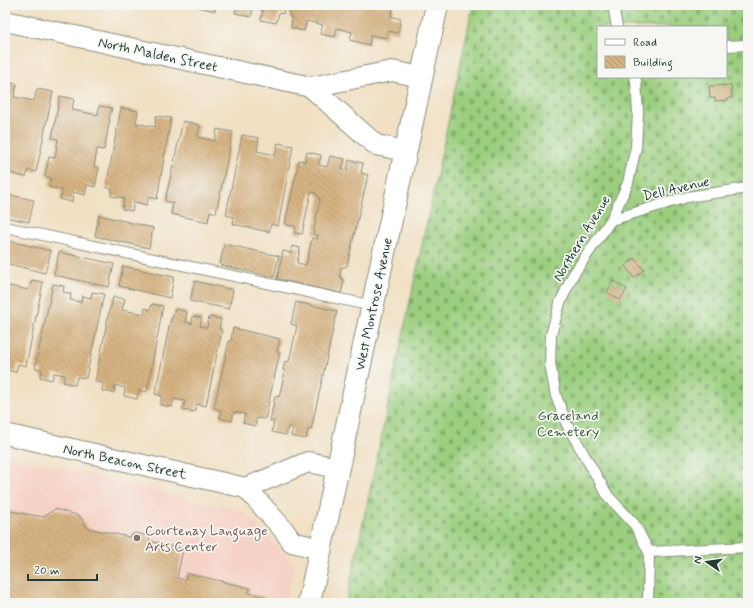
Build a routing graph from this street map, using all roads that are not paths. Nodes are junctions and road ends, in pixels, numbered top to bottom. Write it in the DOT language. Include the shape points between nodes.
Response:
graph roads {
  1 [pos="437,5"];
  2 [pos="613,5"];
  3 [pos="5,21"];
  4 [pos="617,26"];
  5 [pos="748,44"];
  6 [pos="727,46"];
  7 [pos="421,77"];
  8 [pos="635,78"];
  9 [pos="311,87"];
  10 [pos="405,151"];
  11 [pos="748,188"];
  12 [pos="611,220"];
  13 [pos="5,227"];
  14 [pos="372,306"];
  15 [pos="5,434"];
  16 [pos="338,468"];
  17 [pos="246,488"];
  18 [pos="748,547"];
  19 [pos="321,550"];
  20 [pos="649,552"];
  21 [pos="310,603"];
  22 [pos="648,603"];
  1 -- 7 [label="main road, West Montrose Avenue"];
  2 -- 4 [label="lane"];
  3 -- 9 [label="street, North Malden Street"];
  5 -- 6 [label="lane"];
  7 -- 9 [label="street, North Malden Street" via="392,71"];
  7 -- 10 [label="main road, West Montrose Avenue"];
  8 -- 12 [label="lane, Northern Avenue" via="638,113 636,147 628,183"];
  9 -- 10 [label="street, North Malden Street" via="376,145"];
  10 -- 14 [label="main road, West Montrose Avenue"];
  11 -- 12 [label="lane, Dell Avenue" via="687,197"];
  12 -- 20 [label="lane, Northern Avenue" via="573,275 560,302 551,335 550,364 556,396 566,425 608,496 635,525"];
  13 -- 14 [label="lane"];
  14 -- 16 [label="main road, West Montrose Avenue"];
  15 -- 17 [label="street, North Beacon Street"];
  16 -- 17 [label="street" via="308,462"];
  16 -- 19 [label="main road, West Montrose Avenue"];
  17 -- 19 [label="street" via="292,542"];
  18 -- 20 [label="lane"];
  19 -- 21 [label="main road, West Montrose Avenue"];
  20 -- 22 [label="lane, Northern Avenue"];
}
